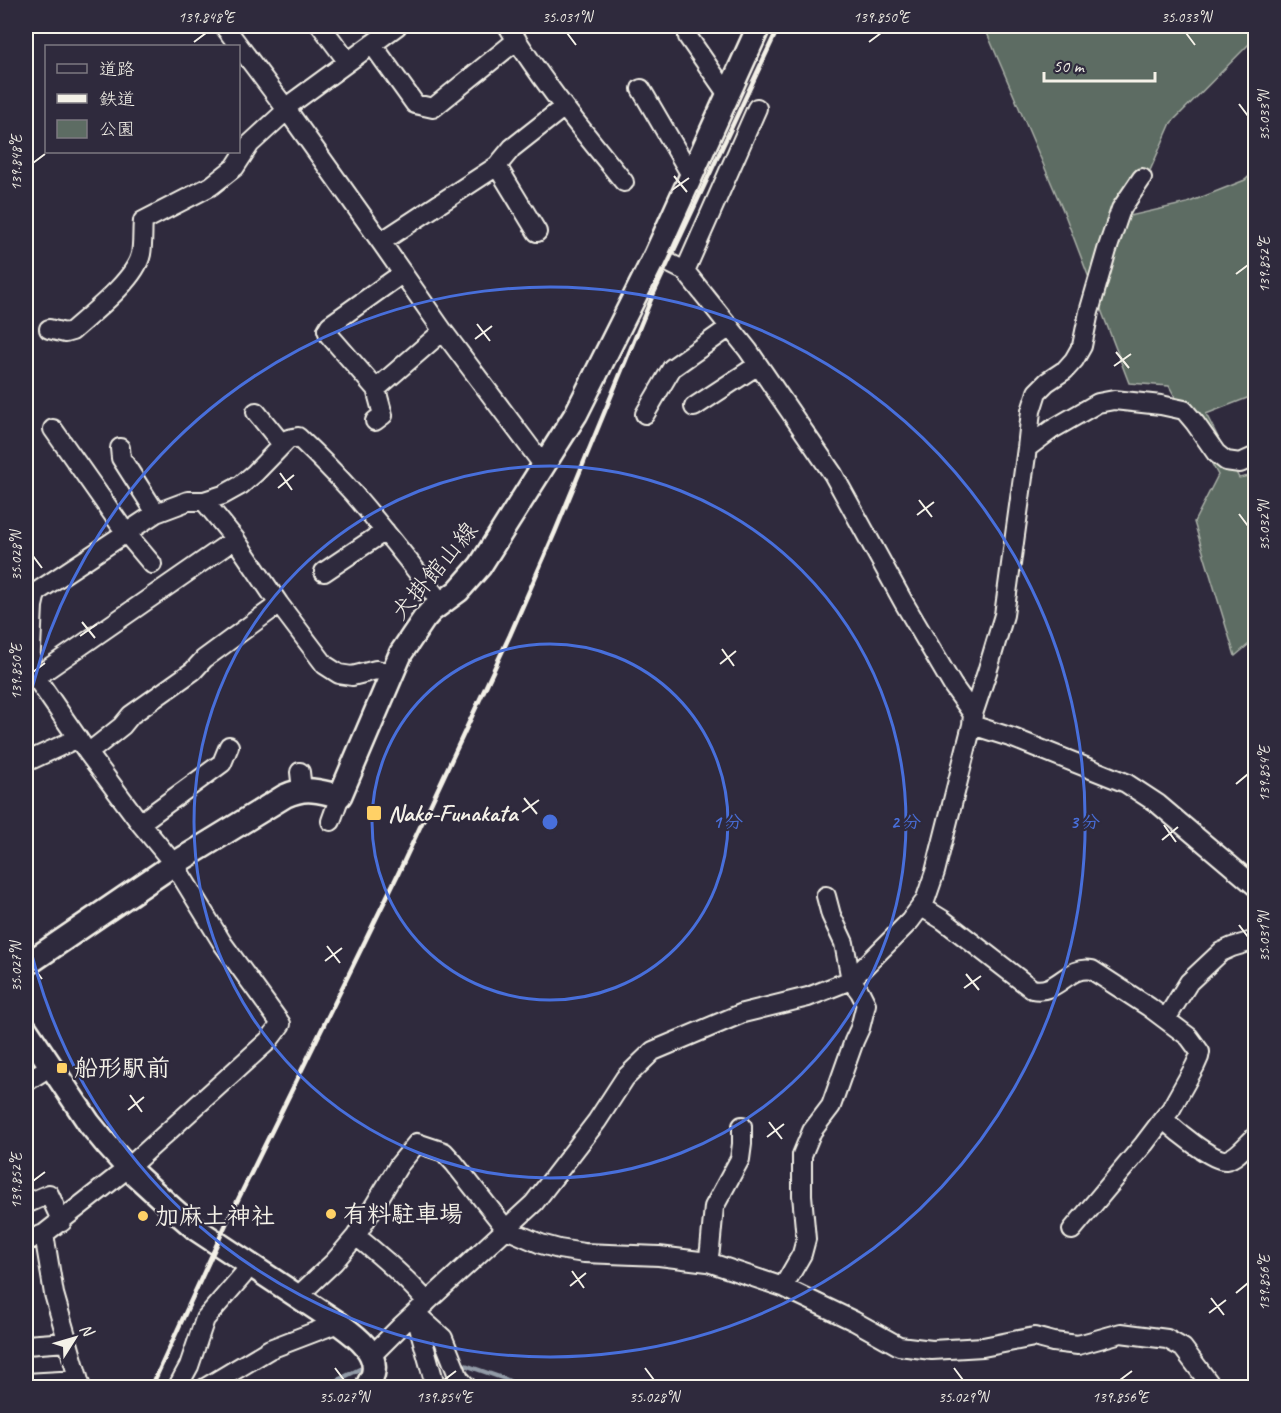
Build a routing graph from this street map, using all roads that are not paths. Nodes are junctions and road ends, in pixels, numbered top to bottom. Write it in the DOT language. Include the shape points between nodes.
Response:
graph roads {
  1 [pos="224,26"];
  2 [pos="321,26"];
  3 [pos="397,26"];
  4 [pos="759,26"];
  5 [pos="513,33"];
  6 [pos="688,37"];
  7 [pos="372,44"];
  8 [pos="238,45"];
  9 [pos="240,47"];
  10 [pos="348,62"];
  11 [pos="641,89"];
  12 [pos="728,95"];
  13 [pos="564,107"];
  14 [pos="757,108"];
  15 [pos="286,109"];
  16 [pos="497,166"];
  17 [pos="691,175"];
  18 [pos="1142,178"];
  19 [pos="624,182"];
  20 [pos="537,232"];
  21 [pos="381,242"];
  22 [pos="655,256"];
  23 [pos="685,271"];
  24 [pos="403,273"];
  25 [pos="730,327"];
  26 [pos="49,329"];
  27 [pos="443,331"];
  28 [pos="758,365"];
  29 [pos="376,389"];
  30 [pos="694,407"];
  31 [pos="256,412"];
  32 [pos="645,414"];
  33 [pos="375,421"];
  34 [pos="53,429"];
  35 [pos="282,444"];
  36 [pos="120,448"];
  37 [pos="1027,448"];
  38 [pos="1256,456"];
  39 [pos="544,466"];
  40 [pos="204,501"];
  41 [pos="156,513"];
  42 [pos="385,531"];
  43 [pos="126,533"];
  44 [pos="235,539"];
  45 [pos="152,564"];
  46 [pos="324,572"];
  47 [pos="441,603"];
  48 [pos="279,604"];
  49 [pos="394,673"];
  50 [pos="36,677"];
  51 [pos="972,720"];
  52 [pos="83,746"];
  53 [pos="229,746"];
  54 [pos="26,762"];
  55 [pos="340,796"];
  56 [pos="331,821"];
  57 [pos="140,823"];
  58 [pos="174,864"];
  59 [pos="1256,887"];
  60 [pos="826,896"];
  61 [pos="922,907"];
  62 [pos="1256,940"];
  63 [pos="26,965"];
  64 [pos="850,980"];
  65 [pos="1166,1019"];
  66 [pos="26,1029"];
  67 [pos="51,1066"];
  68 [pos="26,1082"];
  69 [pos="1163,1119"];
  70 [pos="742,1126"];
  71 [pos="1256,1136"];
  72 [pos="128,1168"];
  73 [pos="26,1204"];
  74 [pos="62,1222"];
  75 [pos="506,1229"];
  76 [pos="1072,1230"];
  77 [pos="44,1234"];
  78 [pos="356,1236"];
  79 [pos="26,1241"];
  80 [pos="708,1262"];
  81 [pos="250,1264"];
  82 [pos="783,1287"];
  83 [pos="298,1296"];
  84 [pos="421,1307"];
  85 [pos="338,1323"];
  86 [pos="67,1342"];
  87 [pos="26,1345"];
  88 [pos="371,1356"];
  89 [pos="26,1383"];
  90 [pos="80,1384"];
  91 [pos="177,1388"];
  92 [pos="205,1388"];
  93 [pos="366,1388"];
  94 [pos="436,1388"];
  95 [pos="468,1388"];
  96 [pos="1213,1388"];
  1 -- 8 [label="street"];
  2 -- 10 [label="street"];
  3 -- 7 [label="street"];
  4 -- 12 [label="main road, 犬掛館山線"];
  5 -- 7 [label="street" via="433,108 415,104"];
  5 -- 13 [label="street"];
  6 -- 12 [label="street"];
  7 -- 10 [label="street"];
  9 -- 15 [label="street"];
  10 -- 15 [label="street"];
  11 -- 17 [label="street"];
  12 -- 17 [label="main road, 犬掛館山線"];
  13 -- 16 [label="street" via="512,148"];
  13 -- 19 [label="street"];
  14 -- 23 [label="street"];
  15 -- 21 [label="street"];
  15 -- 26 [label="street" via="250,144 235,167 212,186 143,221 141,255 134,270 109,298 72,332"];
  16 -- 20 [label="street"];
  16 -- 21 [label="street"];
  17 -- 22 [label="main road, 犬掛館山線"];
  18 -- 37 [label="street" via="1121,208 1082,346 1065,370 1037,392"];
  21 -- 24 [label="street"];
  22 -- 23 [label="street"];
  22 -- 39 [label="main road, 犬掛館山線" via="576,414"];
  23 -- 25 [label="street"];
  24 -- 27 [label="street"];
  24 -- 29 [label="street" via="327,330"];
  25 -- 28 [label="street"];
  25 -- 32 [label="street" via="672,368"];
  27 -- 29 [label="street"];
  27 -- 39 [label="street"];
  28 -- 30 [label="street"];
  28 -- 51 [label="street" via="833,474"];
  29 -- 33 [label="street" via="383,415"];
  31 -- 35 [label="street"];
  34 -- 43 [label="street"];
  35 -- 40 [label="street" via="241,485"];
  35 -- 42 [label="street" via="298,437"];
  36 -- 41 [label="street" via="121,458"];
  37 -- 38 [label="street" via="1098,403 1114,400 1184,410 1226,461 1240,463"];
  37 -- 51 [label="street" via="1004,615"];
  39 -- 47 [label="main road, 犬掛館山線" via="480,566"];
  40 -- 41 [label="street" via="188,501"];
  40 -- 44 [label="street"];
  41 -- 43 [label="street"];
  42 -- 46 [label="street"];
  42 -- 47 [label="street"];
  43 -- 45 [label="street"];
  43 -- 50 [label="street" via="34,597 30,669"];
  44 -- 48 [label="street"];
  44 -- 50 [label="street"];
  47 -- 49 [label="main road, 犬掛館山線" via="424,619"];
  48 -- 49 [label="street" via="325,665 339,674 352,676 376,670"];
  48 -- 52 [label="street" via="131,715 122,726"];
  49 -- 55 [label="main road, 犬掛館山線"];
  50 -- 52 [label="street"];
  51 -- 59 [label="street" via="1126,783 1158,804"];
  51 -- 61 [label="street" via="935,872"];
  52 -- 54 [label="street"];
  52 -- 57 [label="street"];
  53 -- 57 [label="street" via="222,763"];
  55 -- 56 [label="street"];
  55 -- 58 [label="main road" via="316,791 301,781 285,796"];
  57 -- 58 [label="street"];
  58 -- 63 [label="main road"];
  58 -- 72 [label="street" via="281,1024 269,1040"];
  60 -- 64 [label="street" via="844,943"];
  61 -- 64 [label="street"];
  61 -- 65 [label="street" via="1032,990 1047,990 1085,968"];
  62 -- 65 [label="street" via="1221,952 1189,982"];
  64 -- 75 [label="street" via="808,997 743,1013 653,1050 626,1078 534,1203"];
  64 -- 82 [label="street" via="866,1004 831,1106 812,1131 802,1155 806,1239"];
  65 -- 69 [label="street" via="1189,1037 1200,1052"];
  66 -- 67 [label="main road"];
  67 -- 68 [label="street"];
  67 -- 72 [label="main road" via="89,1123"];
  69 -- 71 [label="street" via="1215,1159 1234,1156"];
  69 -- 76 [label="street"];
  70 -- 80 [label="street" via="740,1159 714,1207"];
  72 -- 74 [label="street"];
  72 -- 81 [label="main road" via="196,1228"];
  73 -- 74 [label="street" via="48,1194"];
  74 -- 77 [label="street"];
  75 -- 78 [label="street" via="444,1152 417,1143"];
  75 -- 80 [label="street" via="559,1249"];
  75 -- 84 [label="street"];
  77 -- 79 [label="street"];
  77 -- 86 [label="street"];
  78 -- 83 [label="street"];
  78 -- 84 [label="street" via="411,1284"];
  80 -- 82 [label="street"];
  81 -- 83 [label="main road"];
  81 -- 91 [label="street" via="205,1319"];
  82 -- 96 [label="street" via="899,1346 932,1350 983,1347 1034,1337 1078,1345 1121,1334 1167,1339 1183,1348"];
  83 -- 85 [label="main road"];
  84 -- 88 [label="street"];
  84 -- 94 [label="street"];
  84 -- 95 [label="street" via="443,1338 459,1378"];
  85 -- 88 [label="main road" via="357,1337"];
  85 -- 92 [label="street" via="270,1349"];
  86 -- 87 [label="street"];
  86 -- 90 [label="street"];
  88 -- 93 [label="main road" via="373,1374"];
  89 -- 90 [label="street"];
}
